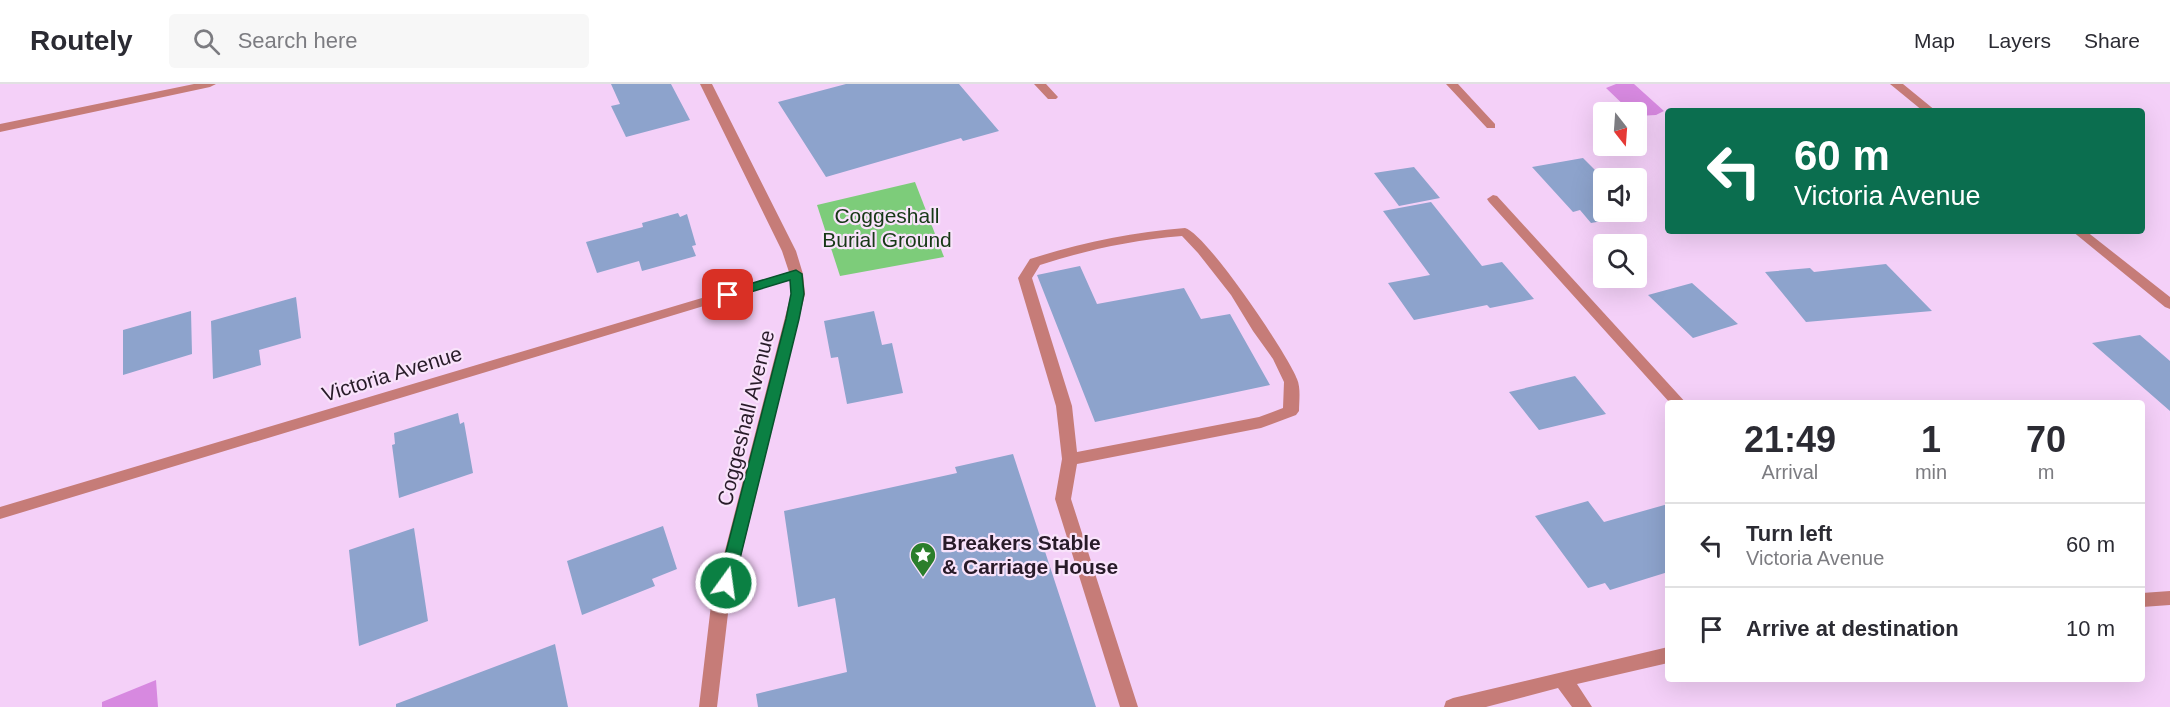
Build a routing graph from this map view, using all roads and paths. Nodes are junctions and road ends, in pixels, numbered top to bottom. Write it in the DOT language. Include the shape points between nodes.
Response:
graph roads {
  1 [pos="210,84"];
  2 [pos="706,84"];
  3 [pos="1040,84"];
  4 [pos="1452,84"];
  5 [pos="1896,84"];
  6 [pos="1052,97"];
  7 [pos="1926,108"];
  8 [pos="1491,126"];
  9 [pos="0,128"];
  10 [pos="1494,199"];
  11 [pos="2082,234"];
  12 [pos="796,274"];
  13 [pos="2170,304"];
  14 [pos="1676,400"];
  15 [pos="1070,459"];
  16 [pos="0,513"];
  17 [pos="2170,598"];
  18 [pos="2145,600"];
  19 [pos="1665,656"];
  20 [pos="1562,679"];
  21 [pos="708,707"];
  22 [pos="1129,707"];
  23 [pos="1453,707"];
  24 [pos="1583,707"];
  1 -- 9 [label="street"];
  2 -- 12 [label="street, Coggeshall Avenue" via="780,231"];
  3 -- 6 [label="street"];
  4 -- 8 [label="street"];
  5 -- 7 [label="street"];
  10 -- 14 [label="street"];
  11 -- 13 [label="street"];
  12 -- 16 [label="street, Victoria Avenue"];
  12 -- 21 [label="street, Coggeshall Avenue" via="798,294 793,319 720,604"];
  15 -- 15 [label="street" via="1064,406 1025,278 1035,262 1081,247 1185,232 1236,292 1280,357 1291,382 1291,411 1262,422"];
  15 -- 22 [label="street" via="1063,499"];
  17 -- 18 [label="street"];
  19 -- 20 [label="street"];
  20 -- 23 [label="street"];
  20 -- 24 [label="street"];
}
